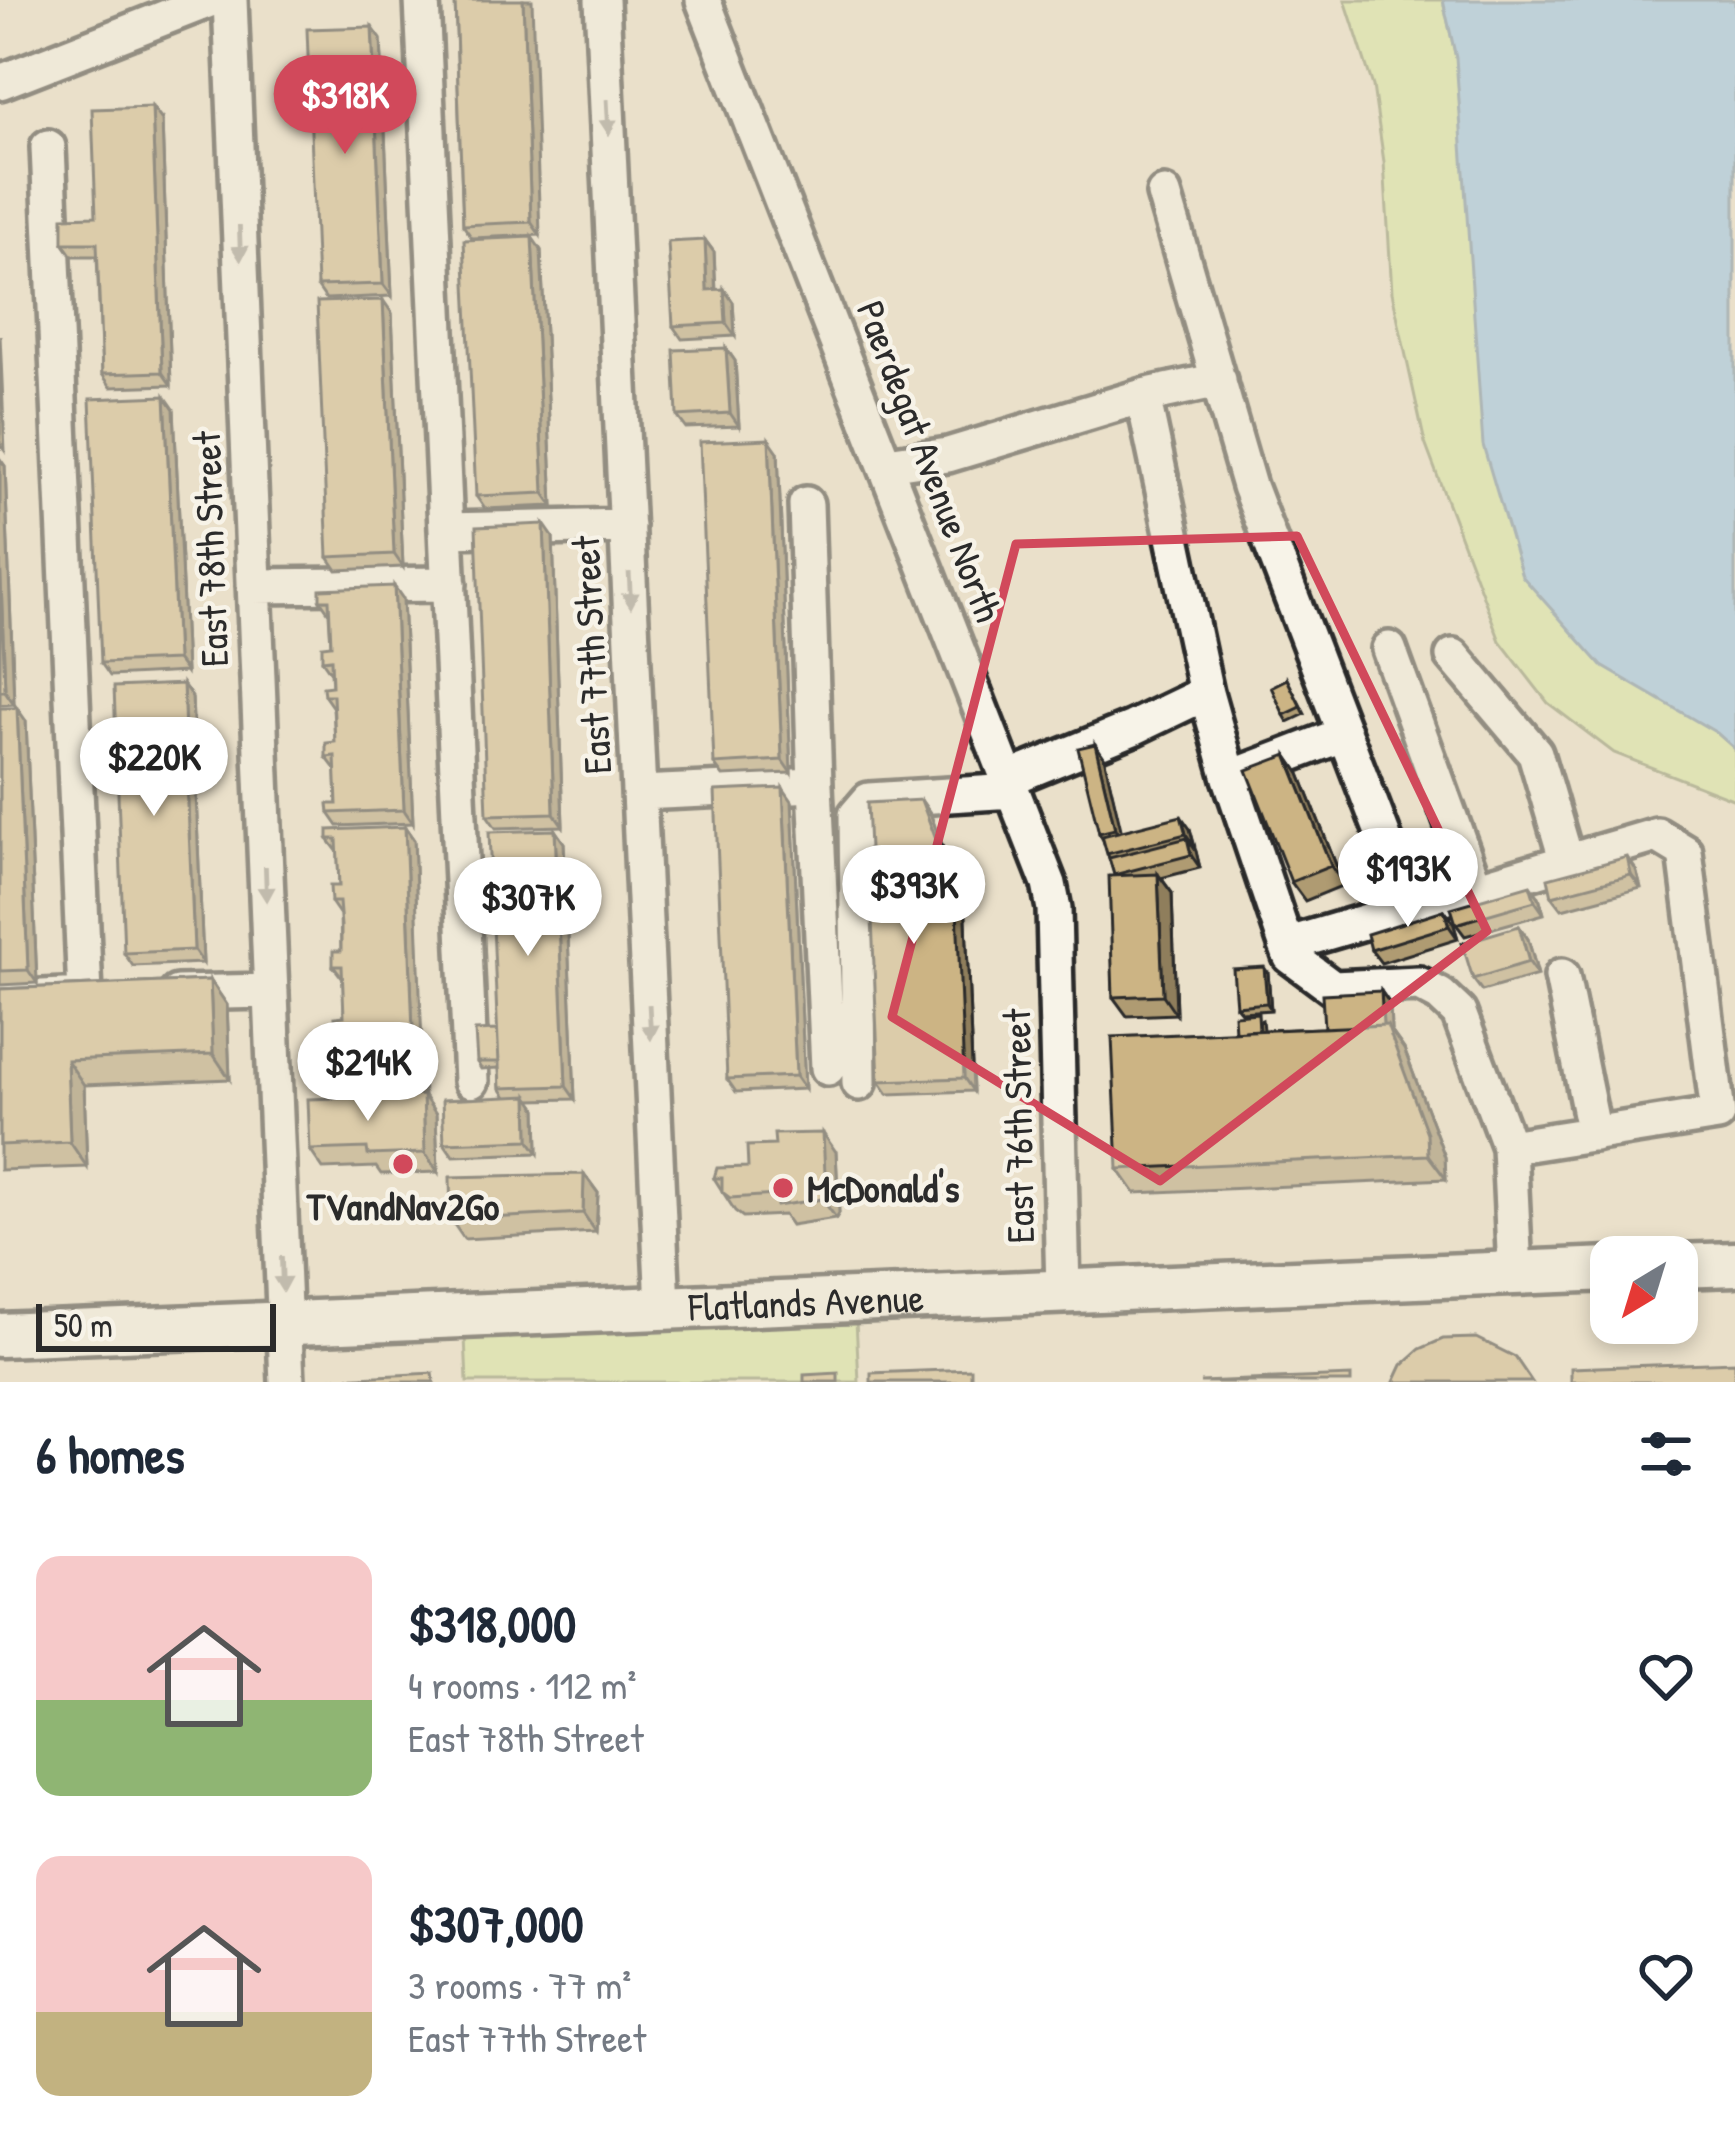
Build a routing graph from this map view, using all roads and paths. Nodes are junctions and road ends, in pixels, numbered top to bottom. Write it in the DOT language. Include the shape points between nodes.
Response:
graph roads {
  1 [pos="209,0"];
  2 [pos="230,0"];
  3 [pos="422,0"];
  4 [pos="602,0"];
  5 [pos="703,0"];
  6 [pos="0,82"];
  7 [pos="48,147"];
  8 [pos="1164,194"];
  9 [pos="1219,380"];
  10 [pos="1142,396"];
  11 [pos="887,464"];
  12 [pos="806,504"];
  13 [pos="627,526"];
  14 [pos="446,530"];
  15 [pos="448,584"];
  16 [pos="254,586"];
  17 [pos="1389,649"];
  18 [pos="1453,656"];
  19 [pos="1206,693"];
  20 [pos="1344,734"];
  21 [pos="1230,778"];
  22 [pos="815,785"];
  23 [pos="1011,785"];
  24 [pos="640,793"];
  25 [pos="1567,862"];
  26 [pos="1476,889"];
  27 [pos="1411,908"];
  28 [pos="1286,945"];
  29 [pos="1056,958"];
  30 [pos="1562,976"];
  31 [pos="271,991"];
  32 [pos="149,994"];
  33 [pos="0,999"];
  34 [pos="828,1068"];
  35 [pos="472,1082"];
  36 [pos="859,1083"];
  37 [pos="1594,1134"];
  38 [pos="1509,1147"];
  39 [pos="1735,1264"];
  40 [pos="1698,1265"];
  41 [pos="1590,1270"];
  42 [pos="1515,1272"];
  43 [pos="1063,1292"];
  44 [pos="663,1306"];
  45 [pos="284,1323"];
  46 [pos="0,1335"];
  47 [pos="286,1382"];
  1 -- 6 [label="street"];
  2 -- 16 [label="street, East 78th Street, one-way"];
  3 -- 14 [label="street"];
  4 -- 13 [label="street, East 77th Street, one-way"];
  5 -- 11 [label="street, Paerdegat Avenue North"];
  7 -- 33 [label="street" via="96,995"];
  8 -- 9 [label="street"];
  9 -- 10 [label="street"];
  9 -- 20 [label="street" via="1249,486"];
  10 -- 11 [label="street" via="948,455"];
  10 -- 19 [label="street"];
  11 -- 23 [label="street, Paerdegat Avenue North"];
  12 -- 22 [label="street"];
  13 -- 14 [label="street"];
  13 -- 24 [label="street, East 77th Street, one-way"];
  14 -- 15 [label="street"];
  15 -- 16 [label="street"];
  15 -- 35 [label="street"];
  16 -- 31 [label="street, East 78th Street, one-way"];
  17 -- 26 [label="street"];
  18 -- 25 [label="street" via="1535,753"];
  19 -- 21 [label="street"];
  19 -- 23 [label="street"];
  20 -- 21 [label="street"];
  20 -- 27 [label="street"];
  21 -- 28 [label="street"];
  22 -- 24 [label="street"];
  22 -- 34 [label="street"];
  23 -- 29 [label="street, Paerdegat Avenue North" via="1049,884"];
  23 -- 36 [label="street" via="869,800 856,815"];
  24 -- 44 [label="street, East 77th Street, one-way"];
  25 -- 26 [label="street"];
  25 -- 37 [label="street" via="1657,835 1684,852 1718,1114"];
  26 -- 27 [label="street"];
  27 -- 28 [label="street"];
  28 -- 38 [label="street" via="1333,988 1419,984 1441,995 1459,1013"];
  29 -- 43 [label="street, East 76th Street"];
  30 -- 37 [label="street"];
  31 -- 32 [label="street"];
  31 -- 45 [label="street, East 78th Street, one-way"];
  37 -- 38 [label="street"];
  38 -- 42 [label="street"];
  39 -- 40 [label="main road"];
  41 -- 42 [label="main road, Flatlands Avenue"];
  42 -- 43 [label="main road, Flatlands Avenue"];
  43 -- 44 [label="main road, Flatlands Avenue"];
  44 -- 45 [label="main road, Flatlands Avenue"];
  45 -- 46 [label="main road, Flatlands Avenue"];
  45 -- 47 [label="street, East 78th Street"];
}
